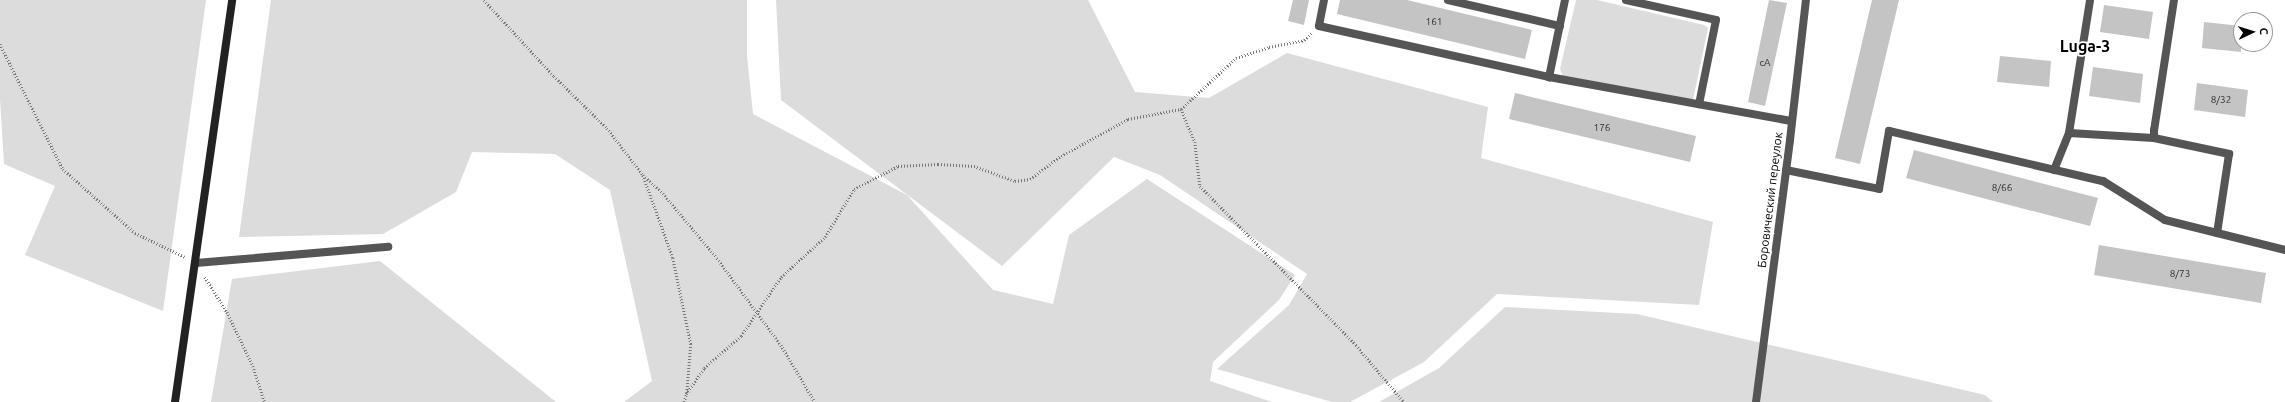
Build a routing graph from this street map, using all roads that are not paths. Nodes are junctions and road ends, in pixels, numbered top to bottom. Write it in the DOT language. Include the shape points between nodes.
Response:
graph roads {
  1 [pos="232,0"];
  2 [pos="1324,0"];
  3 [pos="1448,0"];
  4 [pos="1565,0"];
  5 [pos="1626,0"];
  6 [pos="1806,0"];
  7 [pos="2090,0"];
  8 [pos="2174,0"];
  9 [pos="1560,26"];
  10 [pos="1549,77"];
  11 [pos="1699,104"];
  12 [pos="1791,121"];
  13 [pos="2069,134"];
  14 [pos="2154,138"];
  15 [pos="1786,170"];
  16 [pos="2054,170"];
  17 [pos="2217,233"];
  18 [pos="388,247"];
  19 [pos="2285,250"];
  20 [pos="196,263"];
  21 [pos="176,402"];
  22 [pos="1756,402"];
  1 -- 20 [label="street"];
  2 -- 10 [label="street" via="1319,26"];
  3 -- 9 [label="street"];
  4 -- 9 [label="street"];
  5 -- 11 [label="street" via="1716,20"];
  6 -- 12 [label="street, Боровический переулок"];
  7 -- 13 [label="street"];
  8 -- 14 [label="street"];
  9 -- 10 [label="street"];
  10 -- 11 [label="street"];
  11 -- 12 [label="street"];
  12 -- 15 [label="street, Боровический переулок"];
  13 -- 14 [label="street"];
  13 -- 16 [label="street"];
  14 -- 17 [label="street" via="2229,154"];
  15 -- 16 [label="street" via="1879,189 1889,131"];
  15 -- 22 [label="street, Боровический переулок"];
  16 -- 17 [label="street" via="2103,181 2165,220"];
  17 -- 19 [label="street"];
  18 -- 20 [label="street"];
  20 -- 21 [label="street"];
}
